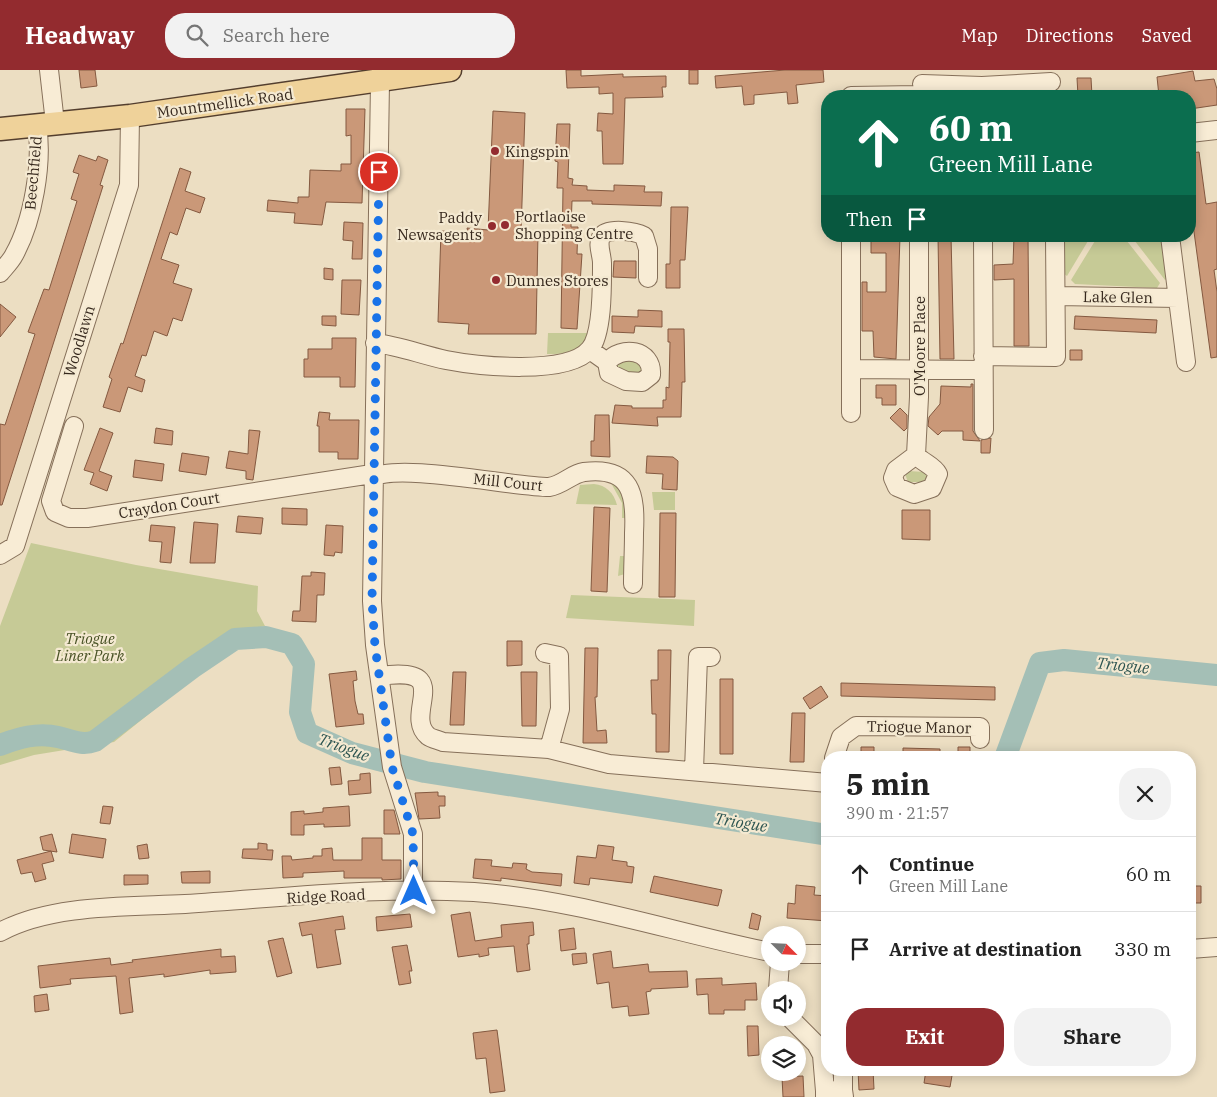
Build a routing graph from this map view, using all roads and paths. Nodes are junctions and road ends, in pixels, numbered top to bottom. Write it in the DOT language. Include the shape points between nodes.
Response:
graph roads {
  1 [pos="50,70"];
  2 [pos="441,70"];
  3 [pos="380,82"];
  4 [pos="1051,83"];
  5 [pos="920,86"];
  6 [pos="893,90"];
  7 [pos="970,90"];
  8 [pos="991,90"];
  9 [pos="130,116"];
  10 [pos="46,124"];
  11 [pos="0,129"];
  12 [pos="1217,130"];
  13 [pos="1196,132"];
  14 [pos="852,242"];
  15 [pos="918,242"];
  16 [pos="983,242"];
  17 [pos="1055,242"];
  18 [pos="1171,242"];
  19 [pos="0,273"];
  20 [pos="648,278"];
  21 [pos="1057,296"];
  22 [pos="1178,298"];
  23 [pos="375,343"];
  24 [pos="590,350"];
  25 [pos="607,362"];
  26 [pos="1186,362"];
  27 [pos="983,363"];
  28 [pos="852,369"];
  29 [pos="920,369"];
  30 [pos="852,413"];
  31 [pos="74,426"];
  32 [pos="984,430"];
  33 [pos="916,455"];
  34 [pos="372,476"];
  35 [pos="0,555"];
  36 [pos="633,584"];
  37 [pos="545,653"];
  38 [pos="711,657"];
  39 [pos="380,676"];
  40 [pos="980,739"];
  41 [pos="549,749"];
  42 [pos="836,751"];
  43 [pos="694,771"];
  44 [pos="821,782"];
  45 [pos="414,891"];
  46 [pos="0,932"];
  47 [pos="1217,947"];
  48 [pos="1196,949"];
  49 [pos="761,950"];
  50 [pos="806,954"];
  51 [pos="821,954"];
  52 [pos="798,1026"];
  53 [pos="821,1052"];
  54 [pos="824,1076"];
  55 [pos="843,1076"];
  56 [pos="844,1093"];
  57 [pos="825,1094"];
  1 -- 10 [label="street, Beechfield"];
  2 -- 3 [label="main road, Mountmellick Road"];
  3 -- 9 [label="main road, Mountmellick Road"];
  3 -- 23 [label="street"];
  4 -- 8 [label="street"];
  5 -- 6 [label="street"];
  5 -- 7 [label="street"];
  9 -- 10 [label="main road, Mountmellick Road"];
  9 -- 35 [label="street, Woodlawn" via="128,185 15,546"];
  10 -- 11 [label="main road, Mountmellick Road"];
  10 -- 19 [label="street, Beechfield" via="37,156 30,216 14,255"];
  12 -- 13 [label="street"];
  14 -- 28 [label="street"];
  15 -- 29 [label="street, O'Moore Place"];
  16 -- 27 [label="street"];
  17 -- 21 [label="street"];
  18 -- 22 [label="street"];
  20 -- 24 [label="street" via="648,249 644,236 618,232 602,236 599,245 602,262 598,327"];
  21 -- 22 [label="street, Lake Glen"];
  21 -- 27 [label="street" via="1056,357"];
  22 -- 26 [label="street"];
  23 -- 24 [label="street" via="422,352 444,360 510,366 565,362"];
  23 -- 34 [label="street"];
  24 -- 25 [label="street"];
  27 -- 29 [label="street"];
  27 -- 32 [label="street"];
  28 -- 29 [label="street"];
  28 -- 30 [label="street"];
  29 -- 33 [label="street, O'Moore Place"];
  31 -- 34 [label="street, Craydon Court" via="52,501 55,512 69,518"];
  34 -- 36 [label="street, Mill Court" via="386,473 430,475 550,487 580,473 613,474 629,485 634,503"];
  34 -- 39 [label="street" via="372,601"];
  37 -- 41 [label="street" via="559,656 560,709"];
  38 -- 43 [label="street" via="698,657"];
  39 -- 41 [label="street" via="409,674 422,683 422,726 428,736 443,742"];
  39 -- 45 [label="street" via="395,778 413,834"];
  40 -- 42 [label="street, Triogue Manor" via="980,727 856,726 841,737"];
  41 -- 43 [label="street" via="609,764"];
  43 -- 44 [label="street"];
  45 -- 46 [label="street, Ridge Road" via="81,910 28,921"];
  45 -- 49 [label="street, Ridge Road" via="475,892 542,901"];
  47 -- 48 [label="street"];
  50 -- 51 [label="street"];
  52 -- 53 [label="street"];
  54 -- 57 [label="street"];
  55 -- 56 [label="street"];
  56 -- 57 [label="street"];
}
